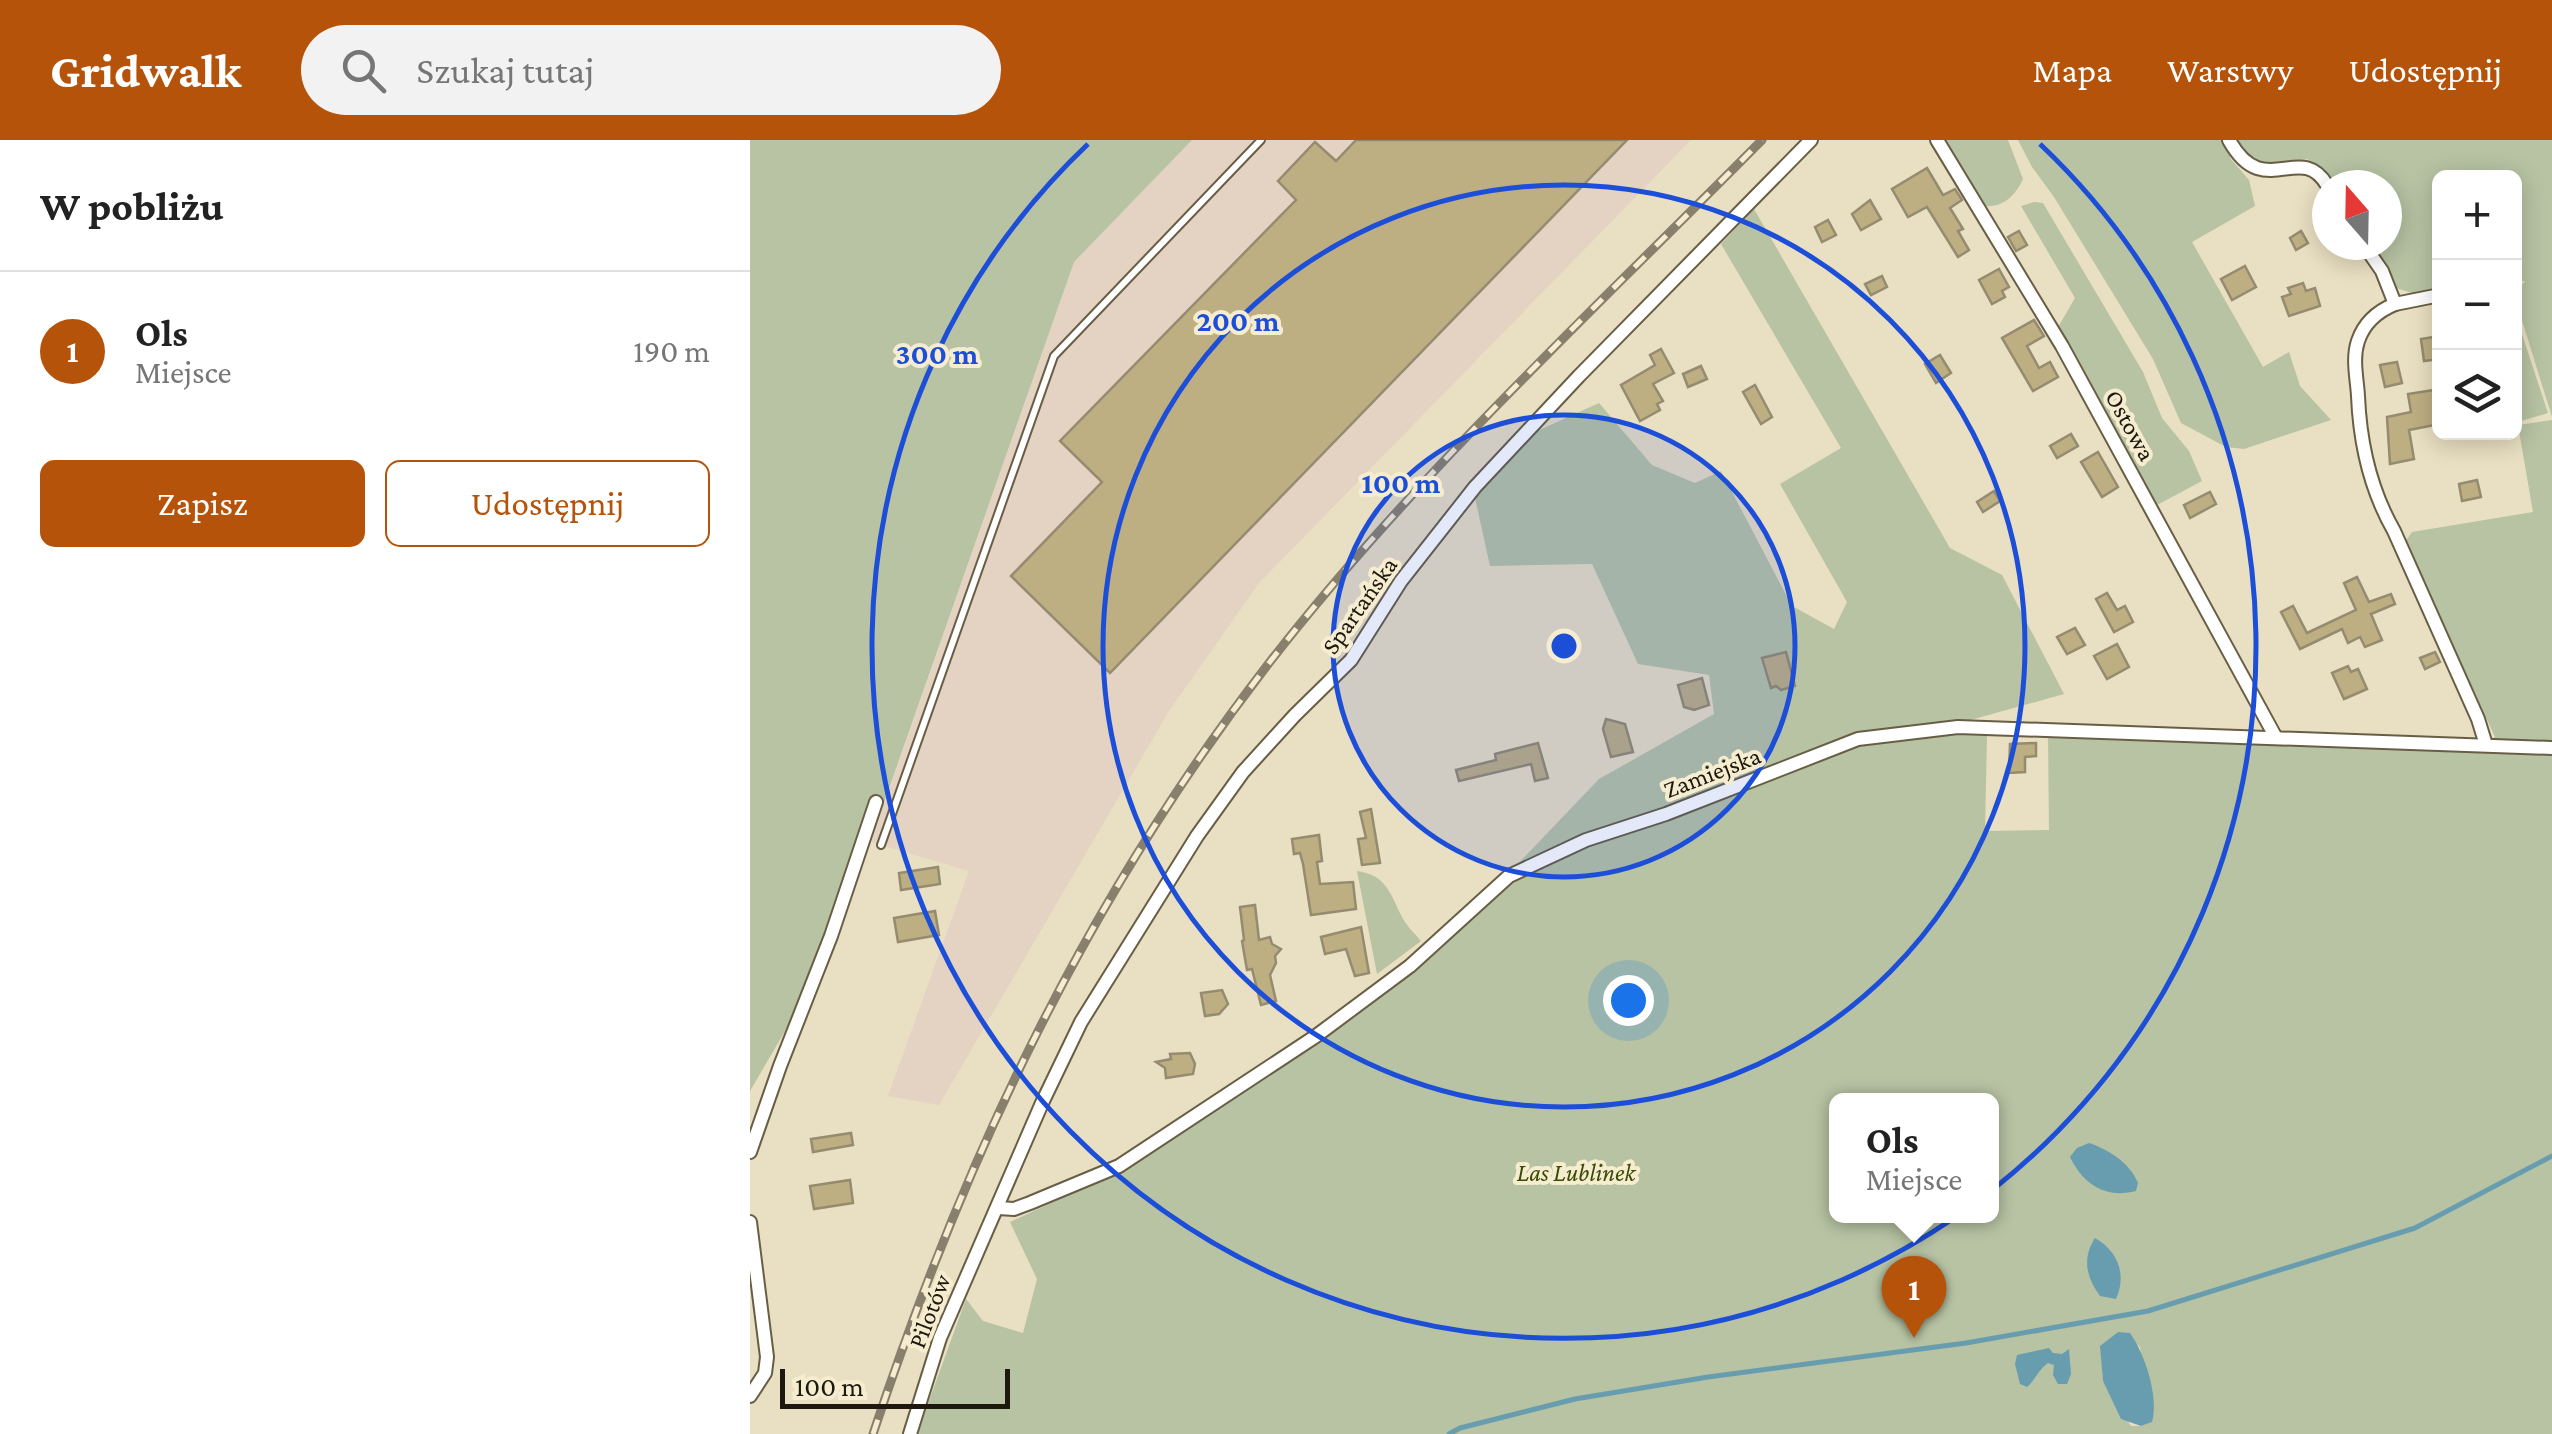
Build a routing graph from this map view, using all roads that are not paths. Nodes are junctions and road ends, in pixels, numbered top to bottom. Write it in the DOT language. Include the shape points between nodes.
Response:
graph roads {
  1 [pos="1261,140"];
  2 [pos="1811,140"];
  3 [pos="1937,140"];
  4 [pos="2229,140"];
  5 [pos="2314,170"];
  6 [pos="2374,260"];
  7 [pos="2432,297"];
  8 [pos="2396,304"];
  9 [pos="2275,736"];
  10 [pos="2486,745"];
  11 [pos="2552,748"];
  12 [pos="876,802"];
  13 [pos="881,845"];
  14 [pos="750,1152"];
  15 [pos="998,1208"];
  16 [pos="750,1222"];
  17 [pos="750,1396"];
  18 [pos="910,1434"];
  1 -- 13 [label="lane" via="1054,356"];
  2 -- 15 [label="street, Spartańska" via="1475,487 1396,587 1343,670 1243,772 1081,1022"];
  3 -- 9 [label="street, Ostowa" via="2062,346"];
  4 -- 5 [label="street" via="2250,166"];
  6 -- 8 [label="street"];
  7 -- 8 [label="street"];
  8 -- 10 [label="street" via="2367,323 2358,342 2358,422 2379,506"];
  9 -- 10 [label="street, Zamiejska"];
  9 -- 15 [label="street, Zamiejska" via="1958,727 1858,739 1586,840 1509,876 1410,966 1120,1166 1048,1197"];
  10 -- 11 [label="street, Zamiejska"];
  12 -- 14 [label="street"];
  15 -- 18 [label="street, Pilotów" via="940,1338"];
  16 -- 17 [label="street" via="767,1357"];
}
